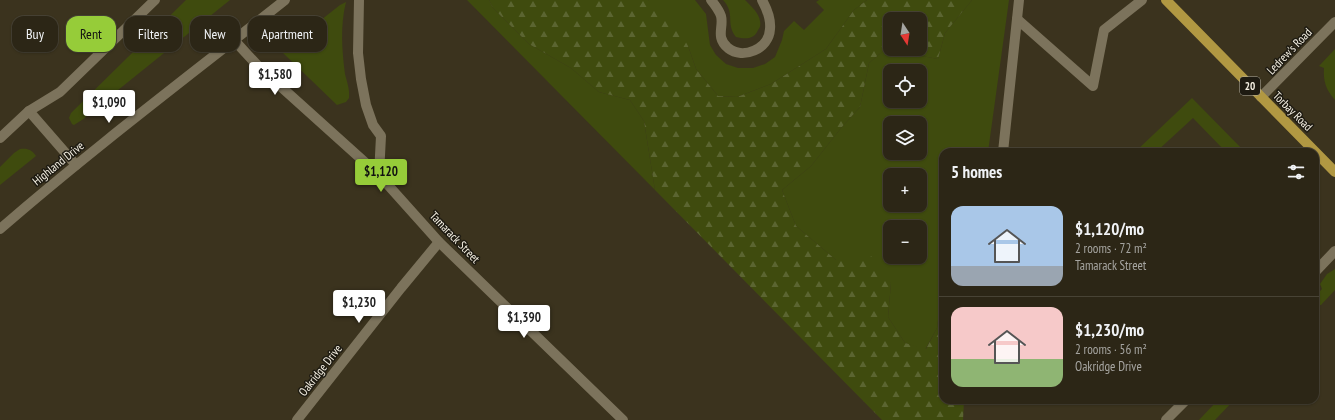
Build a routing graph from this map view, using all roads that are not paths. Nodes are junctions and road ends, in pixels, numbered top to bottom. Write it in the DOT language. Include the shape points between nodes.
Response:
graph roads {
  1 [pos="155,0"];
  2 [pos="285,0"];
  3 [pos="360,0"];
  4 [pos="711,0"];
  5 [pos="762,0"];
  6 [pos="1020,0"];
  7 [pos="1142,0"];
  8 [pos="1166,0"];
  9 [pos="1017,19"];
  10 [pos="1335,22"];
  11 [pos="240,35"];
  12 [pos="240,46"];
  13 [pos="218,52"];
  14 [pos="1261,97"];
  15 [pos="30,111"];
  16 [pos="0,138"];
  17 [pos="1003,148"];
  18 [pos="1311,148"];
  19 [pos="1319,156"];
  20 [pos="76,165"];
  21 [pos="1335,172"];
  22 [pos="379,175"];
  23 [pos="0,229"];
  24 [pos="440,242"];
  25 [pos="1335,251"];
  26 [pos="1319,268"];
  27 [pos="1182,404"];
  28 [pos="297,420"];
  29 [pos="623,420"];
  30 [pos="1166,420"];
  1 -- 15 [label="street" via="60,92"];
  2 -- 11 [label="street, Highland Drive"];
  3 -- 22 [label="street" via="358,53 366,105 373,125 381,136"];
  4 -- 5 [label="street" via="722,17 720,35 726,47 734,52 747,53 766,43 770,30 769,14"];
  6 -- 9 [label="street"];
  7 -- 9 [label="street" via="1104,30 1093,86"];
  8 -- 14 [label="main road, Torbay Road / 20"];
  9 -- 17 [label="street"];
  10 -- 14 [label="street, Ledrew's Road"];
  12 -- 22 [label="street, Tamarack Street" via="259,67"];
  13 -- 20 [label="street, Highland Drive"];
  14 -- 18 [label="main road, Torbay Road / 20"];
  15 -- 16 [label="street"];
  15 -- 20 [label="street"];
  19 -- 21 [label="main road, Torbay Road / 20"];
  20 -- 23 [label="street, Highland Drive"];
  22 -- 24 [label="street, Tamarack Street"];
  24 -- 28 [label="street, Oakridge Drive"];
  24 -- 29 [label="street, Tamarack Street"];
  25 -- 26 [label="street"];
  27 -- 30 [label="street"];
}
